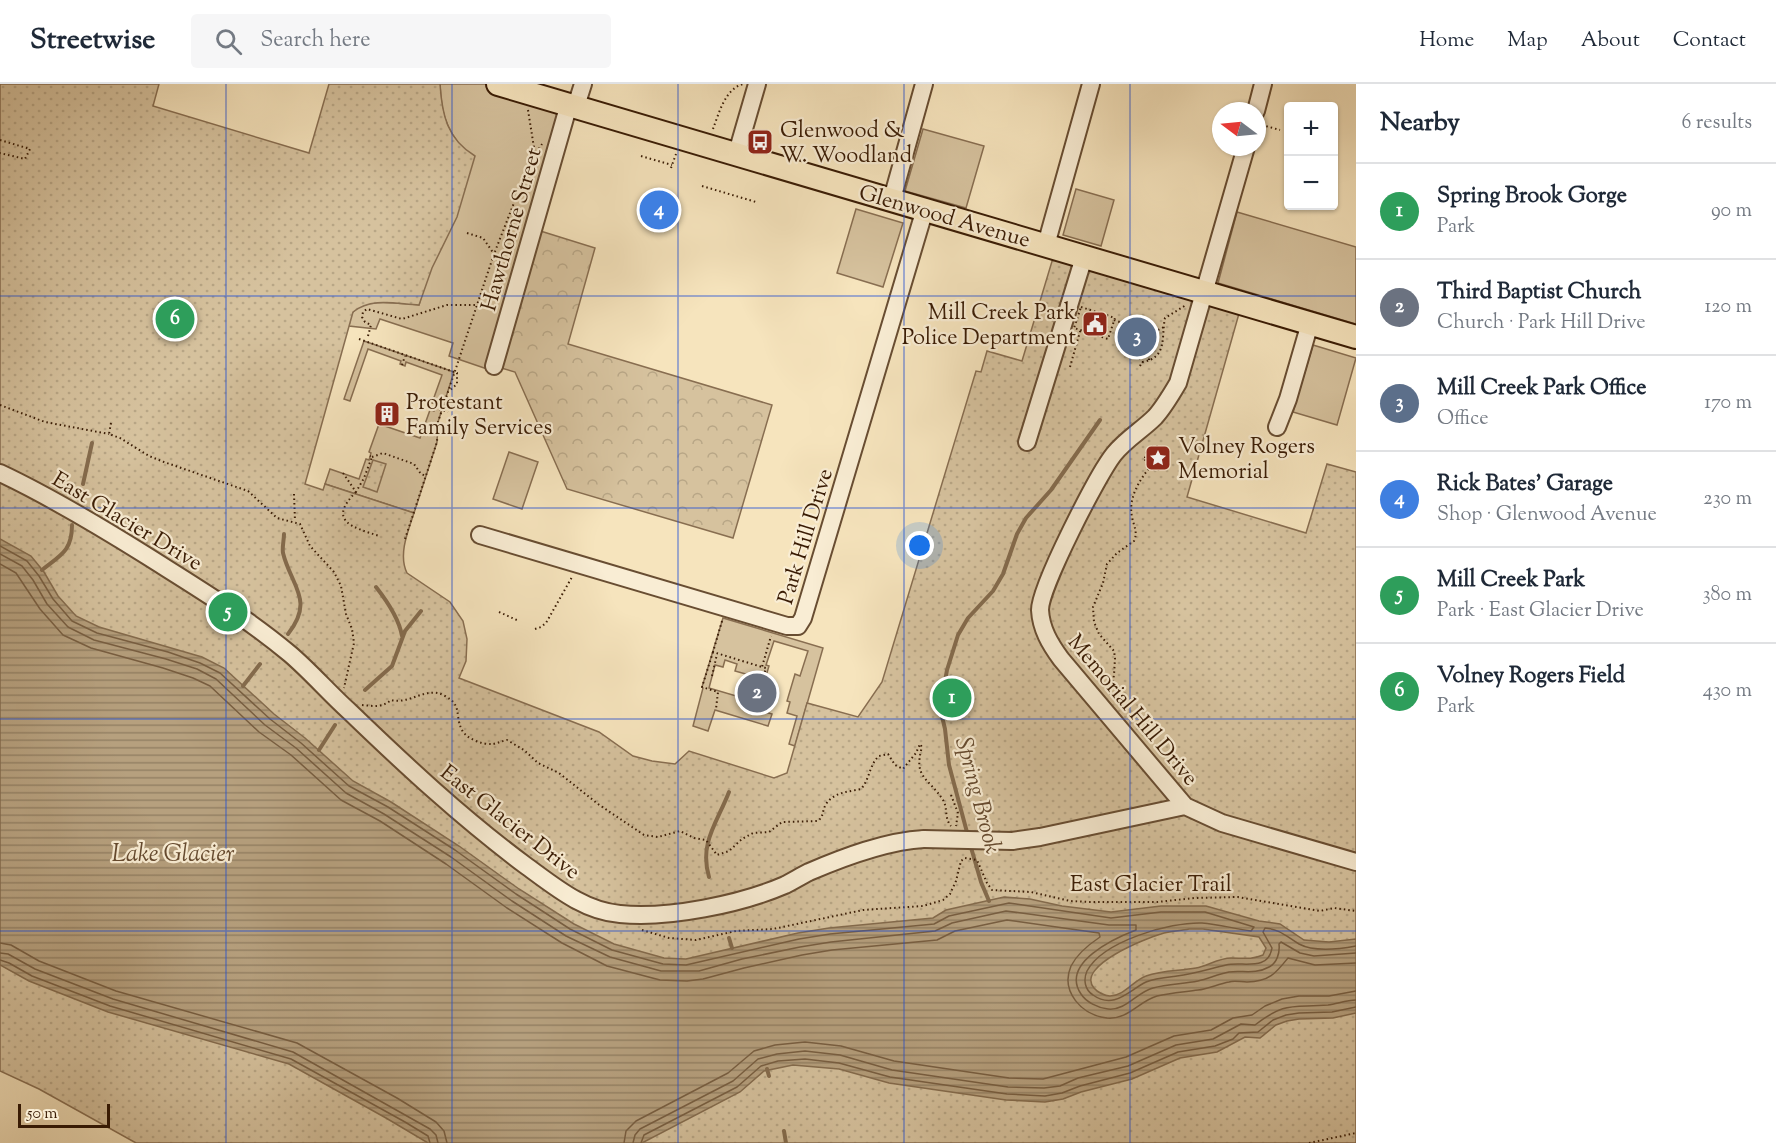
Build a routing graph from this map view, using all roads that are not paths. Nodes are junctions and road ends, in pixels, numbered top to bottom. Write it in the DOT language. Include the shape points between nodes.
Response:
graph roads {
  1 [pos="498,84"];
  2 [pos="583,84"];
  3 [pos="757,84"];
  4 [pos="924,84"];
  5 [pos="1092,84"];
  6 [pos="1263,84"];
  7 [pos="1261,102"];
  8 [pos="573,105"];
  9 [pos="737,153"];
  10 [pos="1243,156"];
  11 [pos="891,199"];
  12 [pos="925,209"];
  13 [pos="1046,245"];
  14 [pos="1084,257"];
  15 [pos="1196,298"];
  16 [pos="1310,323"];
  17 [pos="1356,337"];
  18 [pos="494,366"];
  19 [pos="1277,427"];
  20 [pos="1027,442"];
  21 [pos="0,473"];
  22 [pos="480,535"];
  23 [pos="1185,806"];
  24 [pos="1356,862"];
  1 -- 8 [label="main road, Glenwood Avenue"];
  2 -- 8 [label="street, Hawthorne Street"];
  3 -- 9 [label="street"];
  4 -- 11 [label="street"];
  5 -- 13 [label="street"];
  6 -- 7 [label="street"];
  8 -- 9 [label="main road, Glenwood Avenue"];
  8 -- 18 [label="street, Hawthorne Street"];
  9 -- 11 [label="main road, Glenwood Avenue"];
  10 -- 15 [label="street, Memorial Hill Drive"];
  11 -- 12 [label="main road, Glenwood Avenue"];
  12 -- 13 [label="main road, Glenwood Avenue"];
  12 -- 22 [label="street, Park Hill Drive" via="798,626 787,626"];
  13 -- 14 [label="main road, Glenwood Avenue"];
  14 -- 15 [label="main road, Glenwood Avenue"];
  14 -- 20 [label="street"];
  15 -- 16 [label="main road, Glenwood Avenue"];
  15 -- 23 [label="street, Memorial Hill Drive" via="1178,383 1156,416 1125,441 1104,467 1048,580 1040,609 1049,642 1061,659"];
  16 -- 17 [label="main road, Glenwood Avenue"];
  16 -- 19 [label="street"];
  21 -- 23 [label="street, East Glacier Drive, bridge" via="57,501 206,592 252,625 292,656 473,825 576,901 594,909 663,914 703,908 784,885 809,872 907,840 1040,837"];
  23 -- 24 [label="street, Memorial Hill Drive" via="1222,823"];
}
